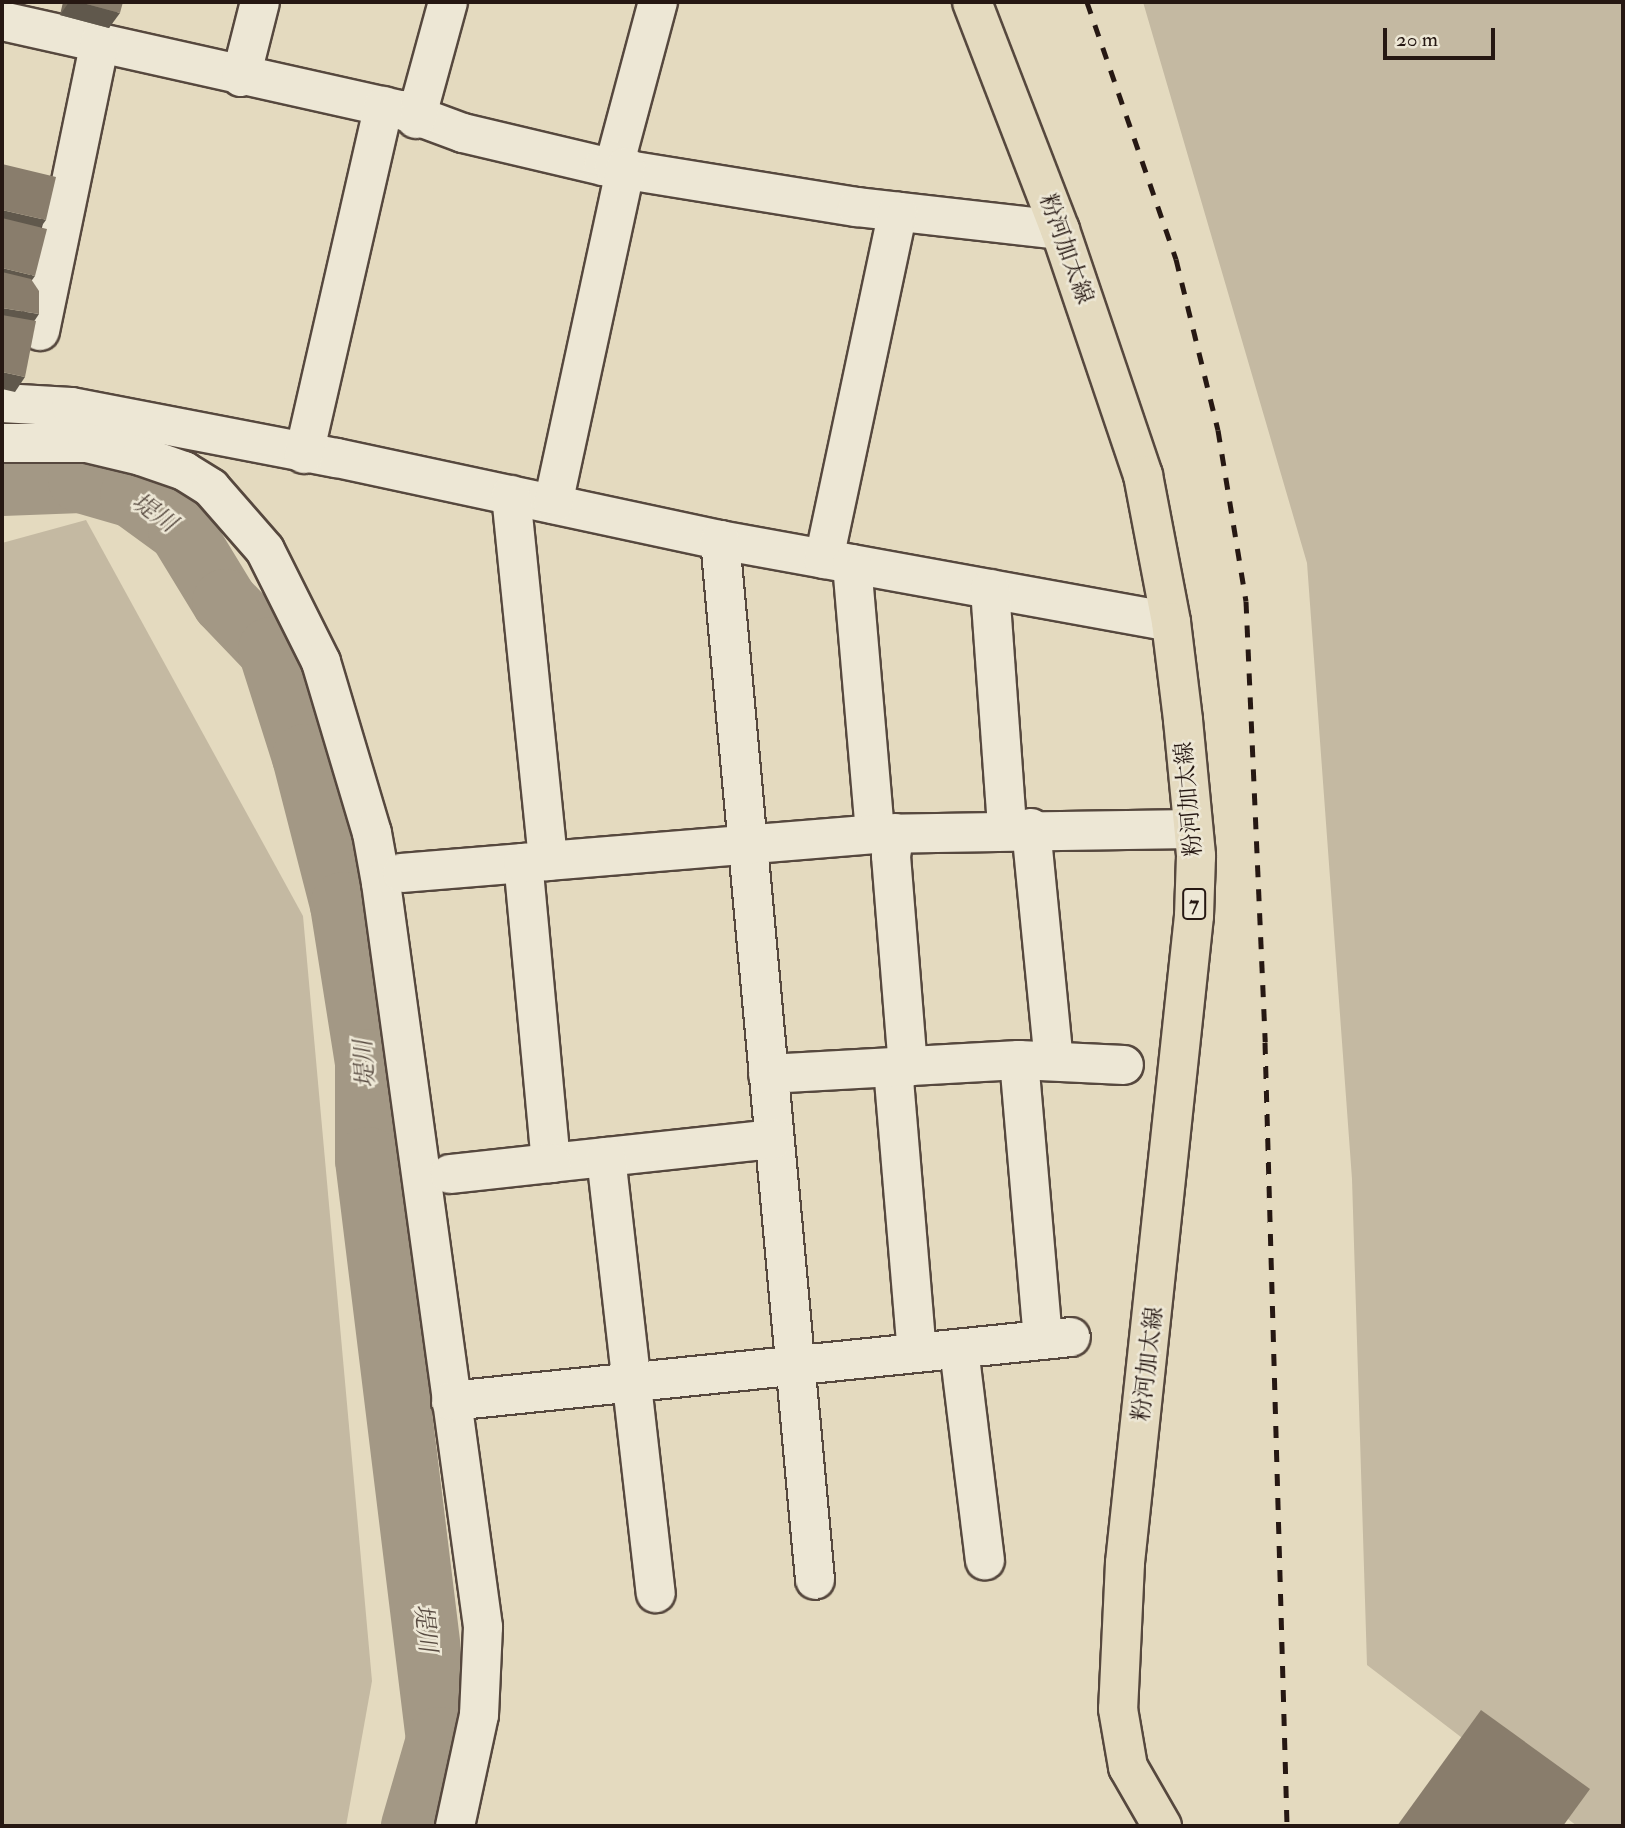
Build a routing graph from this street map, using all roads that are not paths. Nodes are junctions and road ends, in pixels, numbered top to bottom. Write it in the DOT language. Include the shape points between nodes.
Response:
graph roads {
  1 [pos="260,2"];
  2 [pos="448,2"];
  3 [pos="972,2"];
  4 [pos="654,3"];
  5 [pos="2,21"];
  6 [pos="100,42"];
  7 [pos="241,77"];
  8 [pos="400,113"];
  9 [pos="620,167"];
  10 [pos="898,212"];
  11 [pos="1060,230"];
  12 [pos="40,331"];
  13 [pos="2,402"];
  14 [pos="2,443"];
  15 [pos="304,454"];
  16 [pos="511,495"];
  17 [pos="553,504"];
  18 [pos="720,540"];
  19 [pos="838,562"];
  20 [pos="990,589"];
  21 [pos="1171,622"];
  22 [pos="1019,829"];
  23 [pos="1193,829"];
  24 [pos="885,833"];
  25 [pos="748,841"];
  26 [pos="536,862"];
  27 [pos="402,873"];
  28 [pos="1036,1060"];
  29 [pos="1124,1065"];
  30 [pos="901,1067"];
  31 [pos="768,1074"];
  32 [pos="774,1139"];
  33 [pos="606,1157"];
  34 [pos="551,1163"];
  35 [pos="450,1174"];
  36 [pos="959,1349"];
  37 [pos="917,1352"];
  38 [pos="794,1364"];
  39 [pos="632,1382"];
  40 [pos="452,1401"];
  41 [pos="985,1560"];
  42 [pos="815,1580"];
  43 [pos="656,1593"];
  44 [pos="455,1826"];
  45 [pos="1161,1826"];
  1 -- 7 [label="street"];
  2 -- 8 [label="street"];
  3 -- 11 [label="main road, 粉河加太線 / 7"];
  4 -- 9 [label="street"];
  5 -- 6 [label="street"];
  6 -- 7 [label="street"];
  6 -- 12 [label="street"];
  7 -- 8 [label="street"];
  8 -- 9 [label="street"];
  8 -- 15 [label="street"];
  9 -- 10 [label="street"];
  9 -- 17 [label="street"];
  10 -- 11 [label="street"];
  10 -- 19 [label="street"];
  11 -- 21 [label="main road, 粉河加太線 / 7" via="1143,475"];
  13 -- 15 [label="street" via="71,407"];
  14 -- 40 [label="street" via="86,443 184,471 236,512 287,586 321,662 372,833"];
  15 -- 16 [label="street"];
  16 -- 17 [label="street"];
  16 -- 26 [label="street"];
  17 -- 18 [label="street"];
  18 -- 19 [label="street"];
  18 -- 25 [label="street"];
  19 -- 20 [label="street"];
  19 -- 24 [label="street"];
  20 -- 21 [label="street"];
  20 -- 22 [label="street"];
  21 -- 23 [label="main road, 粉河加太線 / 7"];
  22 -- 23 [label="street"];
  22 -- 24 [label="street"];
  22 -- 28 [label="street"];
  23 -- 45 [label="main road, 粉河加太線 / 7" via="1194,916 1125,1563 1118,1709 1128,1767"];
  24 -- 25 [label="street"];
  24 -- 30 [label="street" via="891,856"];
  25 -- 26 [label="street"];
  25 -- 31 [label="street"];
  26 -- 27 [label="street"];
  26 -- 34 [label="street"];
  28 -- 29 [label="street"];
  28 -- 30 [label="street"];
  28 -- 36 [label="street" via="1057,1338"];
  30 -- 31 [label="street"];
  30 -- 37 [label="street"];
  31 -- 32 [label="street"];
  32 -- 33 [label="street"];
  32 -- 38 [label="street"];
  33 -- 34 [label="street"];
  33 -- 39 [label="street"];
  34 -- 35 [label="street"];
  36 -- 37 [label="street"];
  36 -- 41 [label="street"];
  37 -- 38 [label="street"];
  38 -- 39 [label="street"];
  38 -- 42 [label="street"];
  39 -- 40 [label="street"];
  39 -- 43 [label="street"];
  40 -- 44 [label="street" via="484,1627 479,1715"];
}
